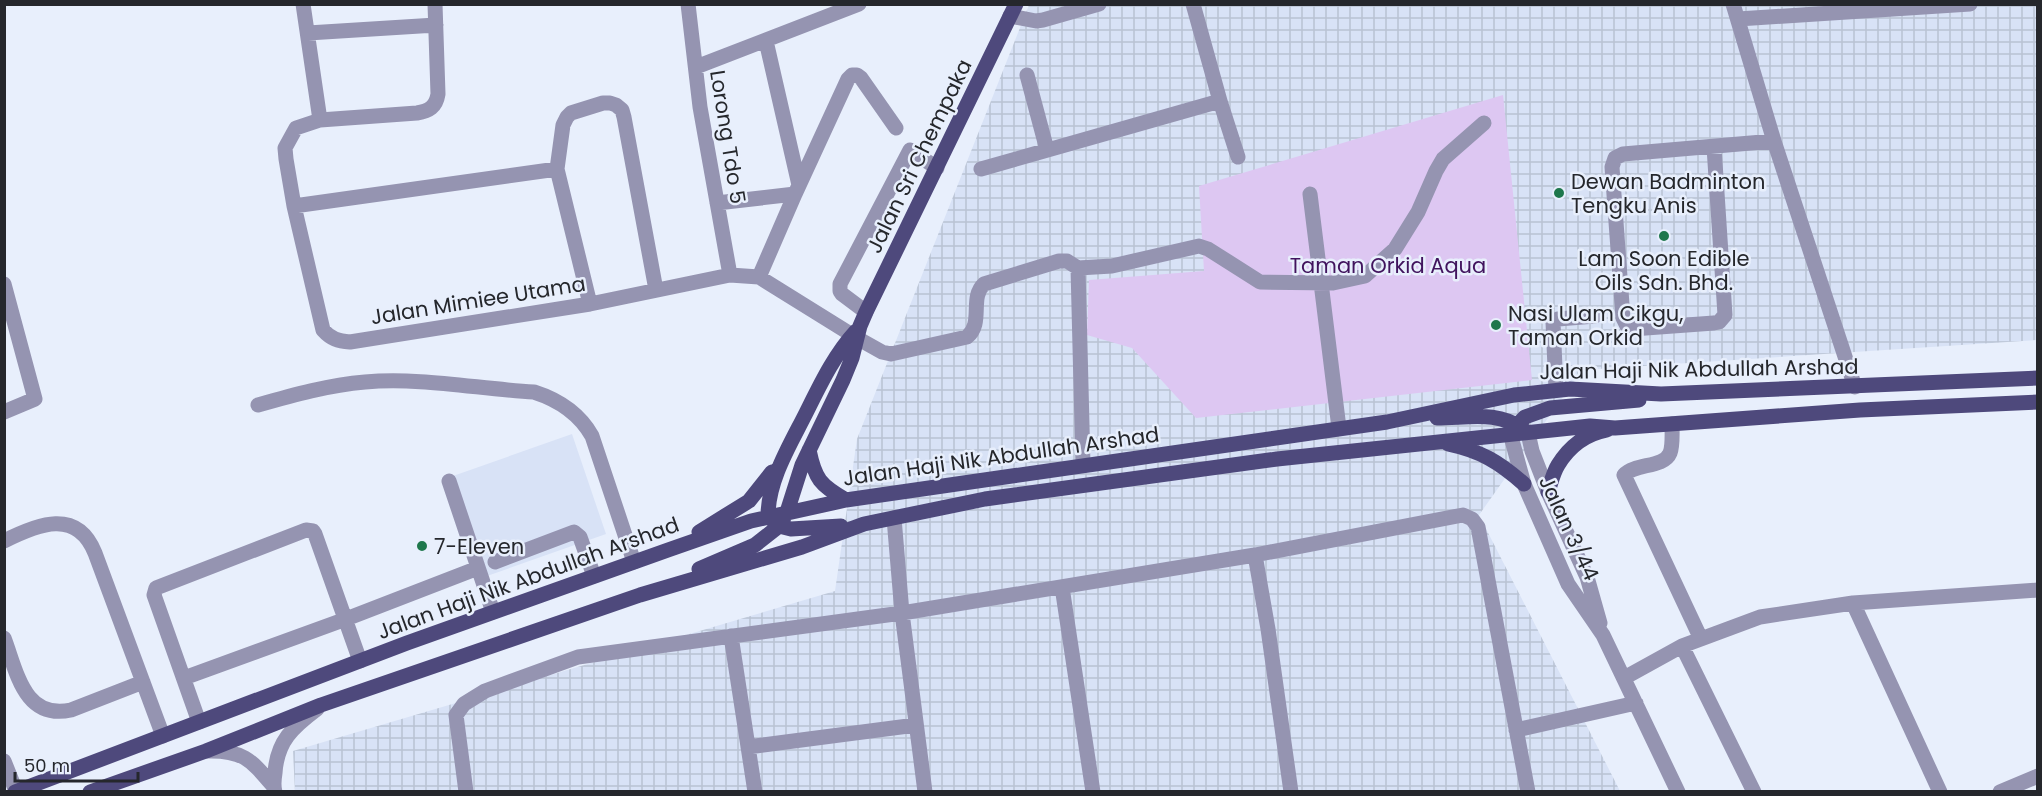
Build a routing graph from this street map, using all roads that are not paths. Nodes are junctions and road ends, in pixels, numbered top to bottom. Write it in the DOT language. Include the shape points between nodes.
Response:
graph roads {
  1 [pos="303,4"];
  2 [pos="435,4"];
  3 [pos="688,4"];
  4 [pos="859,4"];
  5 [pos="1099,4"];
  6 [pos="1193,4"];
  7 [pos="1971,4"];
  8 [pos="1013,10"];
  9 [pos="1736,12"];
  10 [pos="436,25"];
  11 [pos="308,33"];
  12 [pos="766,41"];
  13 [pos="696,67"];
  14 [pos="1027,75"];
  15 [pos="1220,101"];
  16 [pos="320,120"];
  17 [pos="1484,123"];
  18 [pos="896,128"];
  19 [pos="1774,141"];
  20 [pos="1714,147"];
  21 [pos="1047,150"];
  22 [pos="1238,157"];
  23 [pos="938,168"];
  24 [pos="557,169"];
  25 [pos="981,169"];
  26 [pos="797,190"];
  27 [pos="1310,194"];
  28 [pos="717,203"];
  29 [pos="294,206"];
  30 [pos="1078,268"];
  31 [pos="730,275"];
  32 [pos="759,277"];
  33 [pos="1322,283"];
  34 [pos="4,284"];
  35 [pos="656,291"];
  36 [pos="590,304"];
  37 [pos="1595,316"];
  38 [pos="859,328"];
  39 [pos="2037,378"];
  40 [pos="1855,387"];
  41 [pos="1556,390"];
  42 [pos="1661,394"];
  43 [pos="2037,402"];
  44 [pos="258,405"];
  45 [pos="4,412"];
  46 [pos="1401,418"];
  47 [pos="1672,424"];
  48 [pos="1339,428"];
  49 [pos="1615,428"];
  50 [pos="1518,430"];
  51 [pos="1437,441"];
  52 [pos="809,450"];
  53 [pos="784,455"];
  54 [pos="1083,465"];
  55 [pos="449,482"];
  56 [pos="1524,484"];
  57 [pos="1548,492"];
  58 [pos="846,500"];
  59 [pos="787,512"];
  60 [pos="894,518"];
  61 [pos="773,521"];
  62 [pos="864,524"];
  63 [pos="4,541"];
  64 [pos="668,550"];
  65 [pos="1255,555"];
  66 [pos="495,562"];
  67 [pos="634,562"];
  68 [pos="478,568"];
  69 [pos="594,576"];
  70 [pos="1062,587"];
  71 [pos="2037,590"];
  72 [pos="640,595"];
  73 [pos="1853,603"];
  74 [pos="493,612"];
  75 [pos="902,614"];
  76 [pos="346,619"];
  77 [pos="1603,635"];
  78 [pos="731,636"];
  79 [pos="4,638"];
  80 [pos="1701,639"];
  81 [pos="1682,646"];
  82 [pos="360,661"];
  83 [pos="184,678"];
  84 [pos="1624,678"];
  85 [pos="143,682"];
  86 [pos="1636,703"];
  87 [pos="321,705"];
  88 [pos="199,722"];
  89 [pos="916,725"];
  90 [pos="1516,730"];
  91 [pos="163,735"];
  92 [pos="748,747"];
  93 [pos="206,751"];
  94 [pos="4,761"];
  95 [pos="2037,776"];
  96 [pos="274,789"];
  97 [pos="16,791"];
  98 [pos="90,792"];
  99 [pos="466,792"];
  100 [pos="755,792"];
  101 [pos="925,792"];
  102 [pos="1093,792"];
  103 [pos="1291,792"];
  104 [pos="1528,792"];
  105 [pos="1678,792"];
  106 [pos="1754,792"];
  107 [pos="1940,792"];
  108 [pos="2000,792"];
  1 -- 11 [label="street"];
  2 -- 10 [label="street"];
  3 -- 13 [label="street, Lorong Tdo 5"];
  4 -- 12 [label="street"];
  5 -- 8 [label="street" via="1036,21"];
  6 -- 15 [label="street"];
  7 -- 9 [label="street"];
  8 -- 23 [label="main road, Jalan Sri Chempaka"];
  9 -- 19 [label="street"];
  10 -- 11 [label="street"];
  10 -- 16 [label="street" via="437,100 430,109"];
  11 -- 16 [label="street"];
  12 -- 13 [label="street"];
  12 -- 26 [label="street"];
  13 -- 28 [label="street, Lorong Tdo 5"];
  14 -- 21 [label="street"];
  15 -- 21 [label="street"];
  15 -- 22 [label="street"];
  16 -- 29 [label="street, Jalan Mimiee Utama" via="296,128 285,148"];
  17 -- 33 [label="street" via="1443,159 1394,251 1365,276"];
  18 -- 26 [label="street" via="861,78 852,75"];
  19 -- 20 [label="street"];
  19 -- 40 [label="street"];
  20 -- 20 [label="street" via="1623,154 1612,162 1623,318 1627,326 1714,323 1725,315"];
  21 -- 25 [label="street"];
  23 -- 38 [label="main road, Jalan Sri Chempaka"];
  23 -- 38 [label="street" via="910,150 840,284"];
  24 -- 29 [label="street"];
  24 -- 35 [label="street" via="567,117 603,103 622,110"];
  24 -- 36 [label="street"];
  26 -- 28 [label="street"];
  26 -- 32 [label="street"];
  27 -- 33 [label="street"];
  28 -- 31 [label="street, Lorong Tdo 5"];
  29 -- 36 [label="street, Jalan Mimiee Utama" via="323,330 330,338 350,342"];
  30 -- 33 [label="street" via="1112,266 1199,246 1257,281"];
  30 -- 38 [label="street" via="1059,261 984,284 977,294 975,328 962,339 891,354 874,348"];
  30 -- 54 [label="street"];
  31 -- 32 [label="street, Jalan Mimiee Utama"];
  31 -- 35 [label="street, Jalan Mimiee Utama"];
  32 -- 38 [label="street, Jalan Mimiee Utama"];
  33 -- 48 [label="street"];
  34 -- 45 [label="street" via="35,399"];
  35 -- 36 [label="street, Jalan Mimiee Utama"];
  37 -- 41 [label="street" via="1553,322"];
  38 -- 52 [label="main road" via="843,380"];
  38 -- 53 [label="main road" via="826,373"];
  39 -- 40 [label="main road, Jalan Haji Nik Abdullah Arshad"];
  40 -- 42 [label="main road, Jalan Haji Nik Abdullah Arshad"];
  41 -- 42 [label="main road, Jalan Haji Nik Abdullah Arshad"];
  41 -- 46 [label="main road, Jalan Haji Nik Abdullah Arshad"];
  42 -- 50 [label="main road" via="1638,401 1550,408 1525,417"];
  43 -- 47 [label="main road, Jalan Haji Nik Abdullah Arshad"];
  44 -- 67 [label="street" via="310,391 396,381 534,392 554,399 592,436"];
  46 -- 48 [label="main road, Jalan Haji Nik Abdullah Arshad"];
  46 -- 50 [label="main road" via="1485,416 1504,418"];
  47 -- 49 [label="main road, Jalan Haji Nik Abdullah Arshad"];
  47 -- 80 [label="street" via="1671,453 1666,459 1635,468 1624,476"];
  48 -- 54 [label="main road, Jalan Haji Nik Abdullah Arshad"];
  49 -- 50 [label="main road, Jalan Haji Nik Abdullah Arshad"];
  49 -- 57 [label="main road" via="1577,442 1557,465"];
  50 -- 51 [label="main road, Jalan Haji Nik Abdullah Arshad"];
  50 -- 56 [label="street, Jalan 3/44"];
  50 -- 57 [label="street, Jalan 3/44" via="1532,451"];
  51 -- 56 [label="main road" via="1489,457"];
  51 -- 60 [label="main road, Jalan Haji Nik Abdullah Arshad" via="985,499"];
  52 -- 58 [label="main road" via="819,481"];
  52 -- 59 [label="main road"];
  53 -- 61 [label="main road" via="768,504"];
  53 -- 64 [label="main road" via="749,501"];
  54 -- 58 [label="main road, Jalan Haji Nik Abdullah Arshad"];
  55 -- 68 [label="street"];
  56 -- 77 [label="street, Jalan 3/44" via="1568,584"];
  57 -- 77 [label="street, Jalan 3/44" via="1587,577"];
  58 -- 59 [label="main road, Jalan Haji Nik Abdullah Arshad"];
  59 -- 61 [label="main road, Jalan Haji Nik Abdullah Arshad"];
  60 -- 62 [label="main road, Jalan Haji Nik Abdullah Arshad"];
  60 -- 75 [label="street"];
  61 -- 62 [label="main road" via="806,530"];
  61 -- 64 [label="main road, Jalan Haji Nik Abdullah Arshad"];
  61 -- 72 [label="main road" via="755,544"];
  62 -- 72 [label="main road, Jalan Haji Nik Abdullah Arshad" via="802,547"];
  63 -- 85 [label="street" via="56,523 68,524 87,537"];
  64 -- 67 [label="main road, Jalan Haji Nik Abdullah Arshad"];
  65 -- 70 [label="street"];
  65 -- 90 [label="street" via="1463,515 1472,519 1478,527"];
  65 -- 103 [label="street"];
  66 -- 69 [label="street" via="574,532 580,537"];
  67 -- 69 [label="main road, Jalan Haji Nik Abdullah Arshad"];
  68 -- 74 [label="street"];
  68 -- 76 [label="street"];
  69 -- 74 [label="main road, Jalan Haji Nik Abdullah Arshad"];
  70 -- 75 [label="street"];
  70 -- 102 [label="street"];
  71 -- 73 [label="street"];
  72 -- 87 [label="main road, Jalan Haji Nik Abdullah Arshad"];
  73 -- 80 [label="street" via="1760,616"];
  73 -- 107 [label="street"];
  74 -- 82 [label="main road, Jalan Haji Nik Abdullah Arshad"];
  75 -- 78 [label="street"];
  75 -- 89 [label="street"];
  76 -- 82 [label="street"];
  76 -- 83 [label="street"];
  76 -- 83 [label="street" via="315,534 306,530 156,588 154,595"];
  77 -- 84 [label="street, Jalan 3/44"];
  78 -- 92 [label="street"];
  78 -- 99 [label="street" via="578,657 485,691 464,704 456,715"];
  79 -- 85 [label="street" via="29,699 48,711 71,710"];
  80 -- 81 [label="street"];
  81 -- 84 [label="street"];
  81 -- 106 [label="street"];
  82 -- 88 [label="main road, Jalan Haji Nik Abdullah Arshad"];
  83 -- 88 [label="street"];
  84 -- 86 [label="street, Jalan 3/44"];
  85 -- 91 [label="street"];
  86 -- 90 [label="street"];
  86 -- 105 [label="street, Jalan 3/44"];
  87 -- 93 [label="main road, Jalan Haji Nik Abdullah Arshad"];
  87 -- 96 [label="street" via="285,738 276,759"];
  88 -- 91 [label="main road, Jalan Haji Nik Abdullah Arshad"];
  89 -- 92 [label="street"];
  89 -- 101 [label="street"];
  90 -- 104 [label="street"];
  91 -- 97 [label="main road, Jalan Haji Nik Abdullah Arshad"];
  92 -- 100 [label="street"];
  93 -- 96 [label="street" via="228,750 244,757 257,766"];
  93 -- 98 [label="main road, Jalan Haji Nik Abdullah Arshad"];
  94 -- 97 [label="street"];
  95 -- 108 [label="street"];
}
